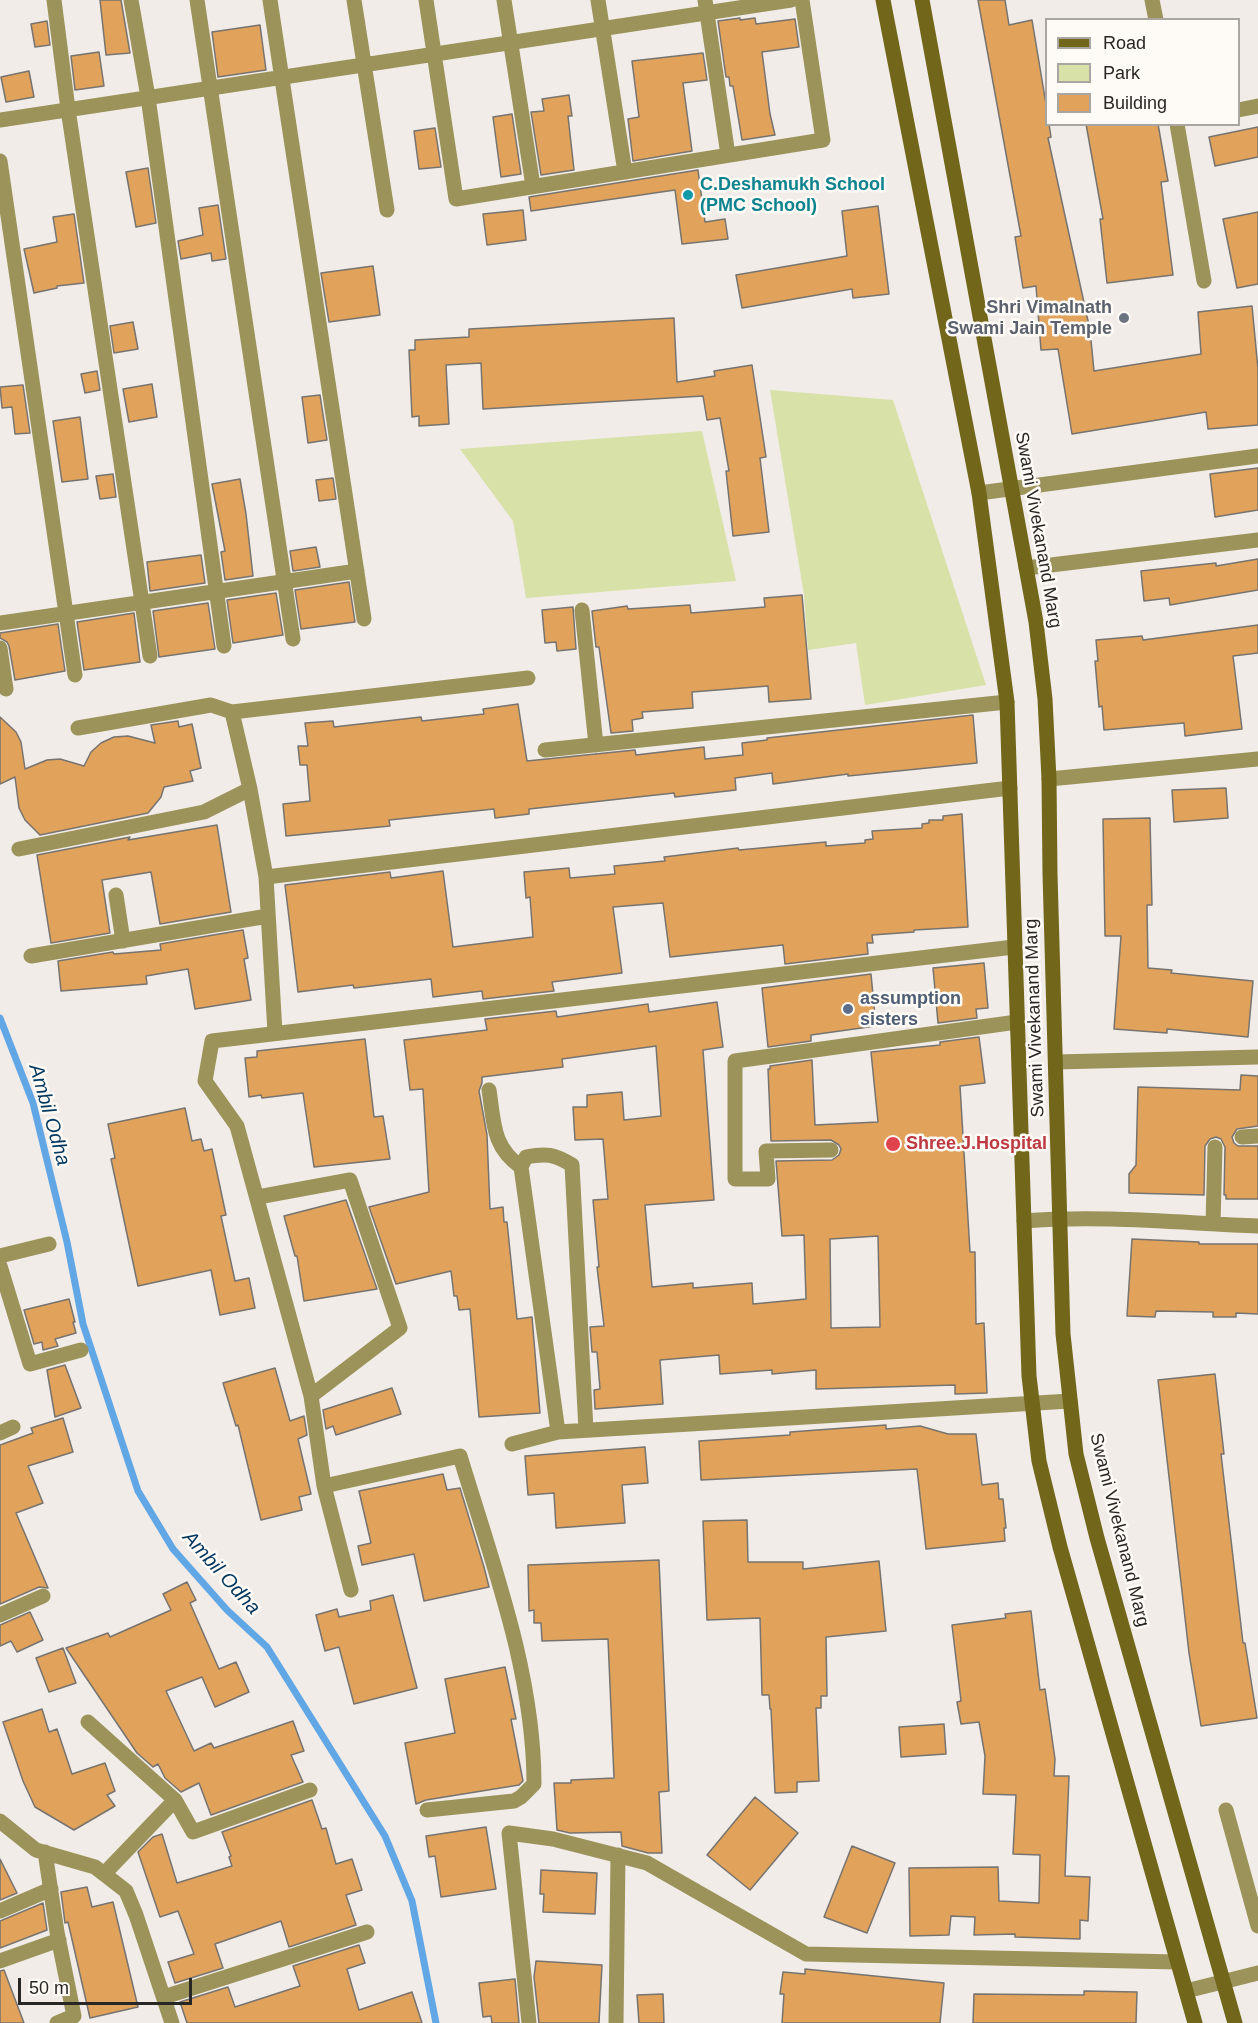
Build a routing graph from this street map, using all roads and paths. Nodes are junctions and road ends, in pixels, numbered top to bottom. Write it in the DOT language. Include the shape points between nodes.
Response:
graph roads {
  1 [pos="54,0"];
  2 [pos="131,0"];
  3 [pos="197,0"];
  4 [pos="270,0"];
  5 [pos="354,0"];
  6 [pos="426,0"];
  7 [pos="504,0"];
  8 [pos="598,0"];
  9 [pos="791,0"];
  10 [pos="802,0"];
  11 [pos="883,0"];
  12 [pos="922,0"];
  13 [pos="1152,0"];
  14 [pos="706,6"];
  15 [pos="1156,18"];
  16 [pos="602,28"];
  17 [pos="511,42"];
  18 [pos="435,54"];
  19 [pos="364,65"];
  20 [pos="282,77"];
  21 [pos="210,88"];
  22 [pos="148,97"];
  23 [pos="1258,106"];
  24 [pos="68,109"];
  25 [pos="1240,110"];
  26 [pos="0,120"];
  27 [pos="1177,126"];
  28 [pos="728,155"];
  29 [pos="0,160"];
  30 [pos="625,172"];
  31 [pos="533,186"];
  32 [pos="387,210"];
  33 [pos="1204,281"];
  34 [pos="1258,456"];
  35 [pos="1012,488"];
  36 [pos="979,493"];
  37 [pos="1258,540"];
  38 [pos="1026,568"];
  39 [pos="357,571"];
  40 [pos="285,582"];
  41 [pos="216,592"];
  42 [pos="142,602"];
  43 [pos="582,610"];
  44 [pos="66,614"];
  45 [pos="364,619"];
  46 [pos="0,623"];
  47 [pos="293,639"];
  48 [pos="224,646"];
  49 [pos="0,648"];
  50 [pos="150,656"];
  51 [pos="75,675"];
  52 [pos="528,678"];
  53 [pos="6,689"];
  54 [pos="1007,702"];
  55 [pos="232,712"];
  56 [pos="78,728"];
  57 [pos="596,745"];
  58 [pos="545,750"];
  59 [pos="1258,759"];
  60 [pos="1049,779"];
  61 [pos="1010,788"];
  62 [pos="250,789"];
  63 [pos="19,849"];
  64 [pos="266,877"];
  65 [pos="116,895"];
  66 [pos="268,916"];
  67 [pos="123,940"];
  68 [pos="1014,947"];
  69 [pos="31,956"];
  70 [pos="1017,1022"];
  71 [pos="275,1033"];
  72 [pos="1258,1057"];
  73 [pos="1056,1062"];
  74 [pos="489,1090"];
  75 [pos="1242,1137"];
  76 [pos="1258,1137"];
  77 [pos="1215,1147"];
  78 [pos="831,1150"];
  79 [pos="521,1167"];
  80 [pos="258,1197"];
  81 [pos="1060,1218"];
  82 [pos="1024,1221"];
  83 [pos="1213,1224"];
  84 [pos="1258,1226"];
  85 [pos="49,1244"];
  86 [pos="0,1256"];
  87 [pos="0,1266"];
  88 [pos="81,1350"];
  89 [pos="311,1396"];
  90 [pos="1070,1401"];
  91 [pos="1032,1404"];
  92 [pos="586,1430"];
  93 [pos="558,1432"];
  94 [pos="512,1444"];
  95 [pos="324,1486"];
  96 [pos="351,1590"];
  97 [pos="43,1596"];
  98 [pos="0,1615"];
  99 [pos="88,1722"];
  100 [pos="310,1790"];
  101 [pos="175,1800"];
  102 [pos="427,1810"];
  103 [pos="1226,1810"];
  104 [pos="0,1821"];
  105 [pos="45,1852"];
  106 [pos="618,1855"];
  107 [pos="104,1874"];
  108 [pos="51,1889"];
  109 [pos="0,1911"];
  110 [pos="1258,1926"];
  111 [pos="367,1932"];
  112 [pos="59,1940"];
  113 [pos="0,1961"];
  114 [pos="1177,1962"];
  115 [pos="1258,1973"];
  116 [pos="1223,1982"];
  117 [pos="1186,1991"];
  118 [pos="164,1997"];
  119 [pos="57,2023"];
  120 [pos="172,2023"];
  121 [pos="529,2023"];
  122 [pos="616,2023"];
  123 [pos="1195,2023"];
  124 [pos="1234,2023"];
  1 -- 24 [label="street"];
  2 -- 22 [label="street"];
  3 -- 21 [label="street"];
  4 -- 20 [label="street"];
  5 -- 19 [label="street"];
  6 -- 18 [label="street"];
  7 -- 17 [label="street"];
  8 -- 16 [label="street"];
  9 -- 14 [label="street"];
  10 -- 28 [label="street" via="823,140"];
  11 -- 36 [label="main road, Swami Vivekanand Marg"];
  12 -- 35 [label="main road, Swami Vivekanand Marg"];
  13 -- 15 [label="street"];
  14 -- 16 [label="street"];
  14 -- 28 [label="street"];
  16 -- 17 [label="street"];
  16 -- 30 [label="street"];
  17 -- 18 [label="street"];
  17 -- 31 [label="street"];
  18 -- 19 [label="street"];
  18 -- 31 [label="street" via="456,199"];
  19 -- 20 [label="street"];
  19 -- 32 [label="street"];
  20 -- 21 [label="street"];
  20 -- 39 [label="street"];
  21 -- 22 [label="street"];
  21 -- 40 [label="street"];
  22 -- 24 [label="street"];
  22 -- 41 [label="street"];
  23 -- 25 [label="street"];
  24 -- 26 [label="street"];
  24 -- 42 [label="street"];
  27 -- 33 [label="street"];
  28 -- 30 [label="street"];
  29 -- 44 [label="street"];
  30 -- 31 [label="street"];
  34 -- 35 [label="street"];
  35 -- 36 [label="street"];
  35 -- 38 [label="main road, Swami Vivekanand Marg"];
  36 -- 54 [label="main road, Swami Vivekanand Marg"];
  37 -- 38 [label="street"];
  38 -- 60 [label="main road, Swami Vivekanand Marg" via="1045,699"];
  39 -- 40 [label="street"];
  39 -- 45 [label="street"];
  40 -- 41 [label="street"];
  40 -- 47 [label="street"];
  41 -- 42 [label="street"];
  41 -- 48 [label="street"];
  42 -- 44 [label="street"];
  42 -- 50 [label="street"];
  43 -- 57 [label="street"];
  44 -- 46 [label="street"];
  44 -- 51 [label="street"];
  49 -- 53 [label="street"];
  52 -- 55 [label="street"];
  54 -- 57 [label="street"];
  54 -- 61 [label="main road, Swami Vivekanand Marg"];
  55 -- 56 [label="street" via="211,705"];
  55 -- 62 [label="street"];
  57 -- 58 [label="street"];
  59 -- 60 [label="street"];
  60 -- 73 [label="main road, Swami Vivekanand Marg"];
  61 -- 64 [label="street"];
  61 -- 68 [label="main road, Swami Vivekanand Marg"];
  62 -- 63 [label="street" via="204,812"];
  62 -- 64 [label="street"];
  64 -- 66 [label="street"];
  65 -- 67 [label="street"];
  66 -- 67 [label="street"];
  66 -- 71 [label="street"];
  67 -- 69 [label="street"];
  68 -- 70 [label="main road, Swami Vivekanand Marg"];
  68 -- 71 [label="street"];
  70 -- 78 [label="street" via="735,1061 735,1179 768,1179 766,1151"];
  70 -- 82 [label="main road, Swami Vivekanand Marg"];
  71 -- 80 [label="street" via="212,1041 205,1081 237,1126"];
  72 -- 73 [label="street"];
  73 -- 81 [label="main road, Swami Vivekanand Marg"];
  74 -- 79 [label="street" via="500,1145 509,1159"];
  75 -- 76 [label="street"];
  77 -- 83 [label="street"];
  79 -- 92 [label="street" via="526,1157 542,1154 558,1156 572,1165"];
  79 -- 93 [label="street"];
  80 -- 89 [label="street"];
  80 -- 89 [label="street" via="350,1180 400,1328"];
  81 -- 82 [label="street"];
  81 -- 83 [label="street"];
  81 -- 90 [label="main road, Swami Vivekanand Marg" via="1063,1334"];
  82 -- 91 [label="main road, Swami Vivekanand Marg"];
  83 -- 84 [label="street"];
  85 -- 86 [label="street"];
  87 -- 88 [label="street" via="30,1364"];
  89 -- 95 [label="street"];
  90 -- 91 [label="street"];
  90 -- 116 [label="main road, Swami Vivekanand Marg" via="1076,1454 1097,1538"];
  91 -- 92 [label="street"];
  91 -- 114 [label="main road, Swami Vivekanand Marg" via="1039,1461 1060,1547"];
  92 -- 93 [label="street"];
  93 -- 94 [label="street"];
  95 -- 96 [label="street"];
  95 -- 102 [label="street" via="460,1456 516,1643 534,1754 534,1784 514,1801"];
  97 -- 98 [label="street"];
  99 -- 101 [label="street"];
  100 -- 101 [label="street" via="193,1832"];
  101 -- 107 [label="street"];
  103 -- 110 [label="street"];
  104 -- 105 [label="street" via="36,1850"];
  105 -- 107 [label="street" via="95,1867"];
  105 -- 108 [label="street"];
  106 -- 114 [label="street" via="647,1863 806,1954"];
  106 -- 121 [label="street" via="509,1833"];
  106 -- 122 [label="street"];
  107 -- 118 [label="street" via="126,1891"];
  108 -- 109 [label="street"];
  108 -- 112 [label="street"];
  111 -- 118 [label="street"];
  112 -- 113 [label="street"];
  112 -- 119 [label="street" via="74,2016"];
  114 -- 117 [label="main road, Swami Vivekanand Marg"];
  115 -- 116 [label="street"];
  116 -- 117 [label="street"];
  116 -- 124 [label="main road, Swami Vivekanand Marg"];
  117 -- 123 [label="main road, Swami Vivekanand Marg"];
  118 -- 120 [label="street"];
}
